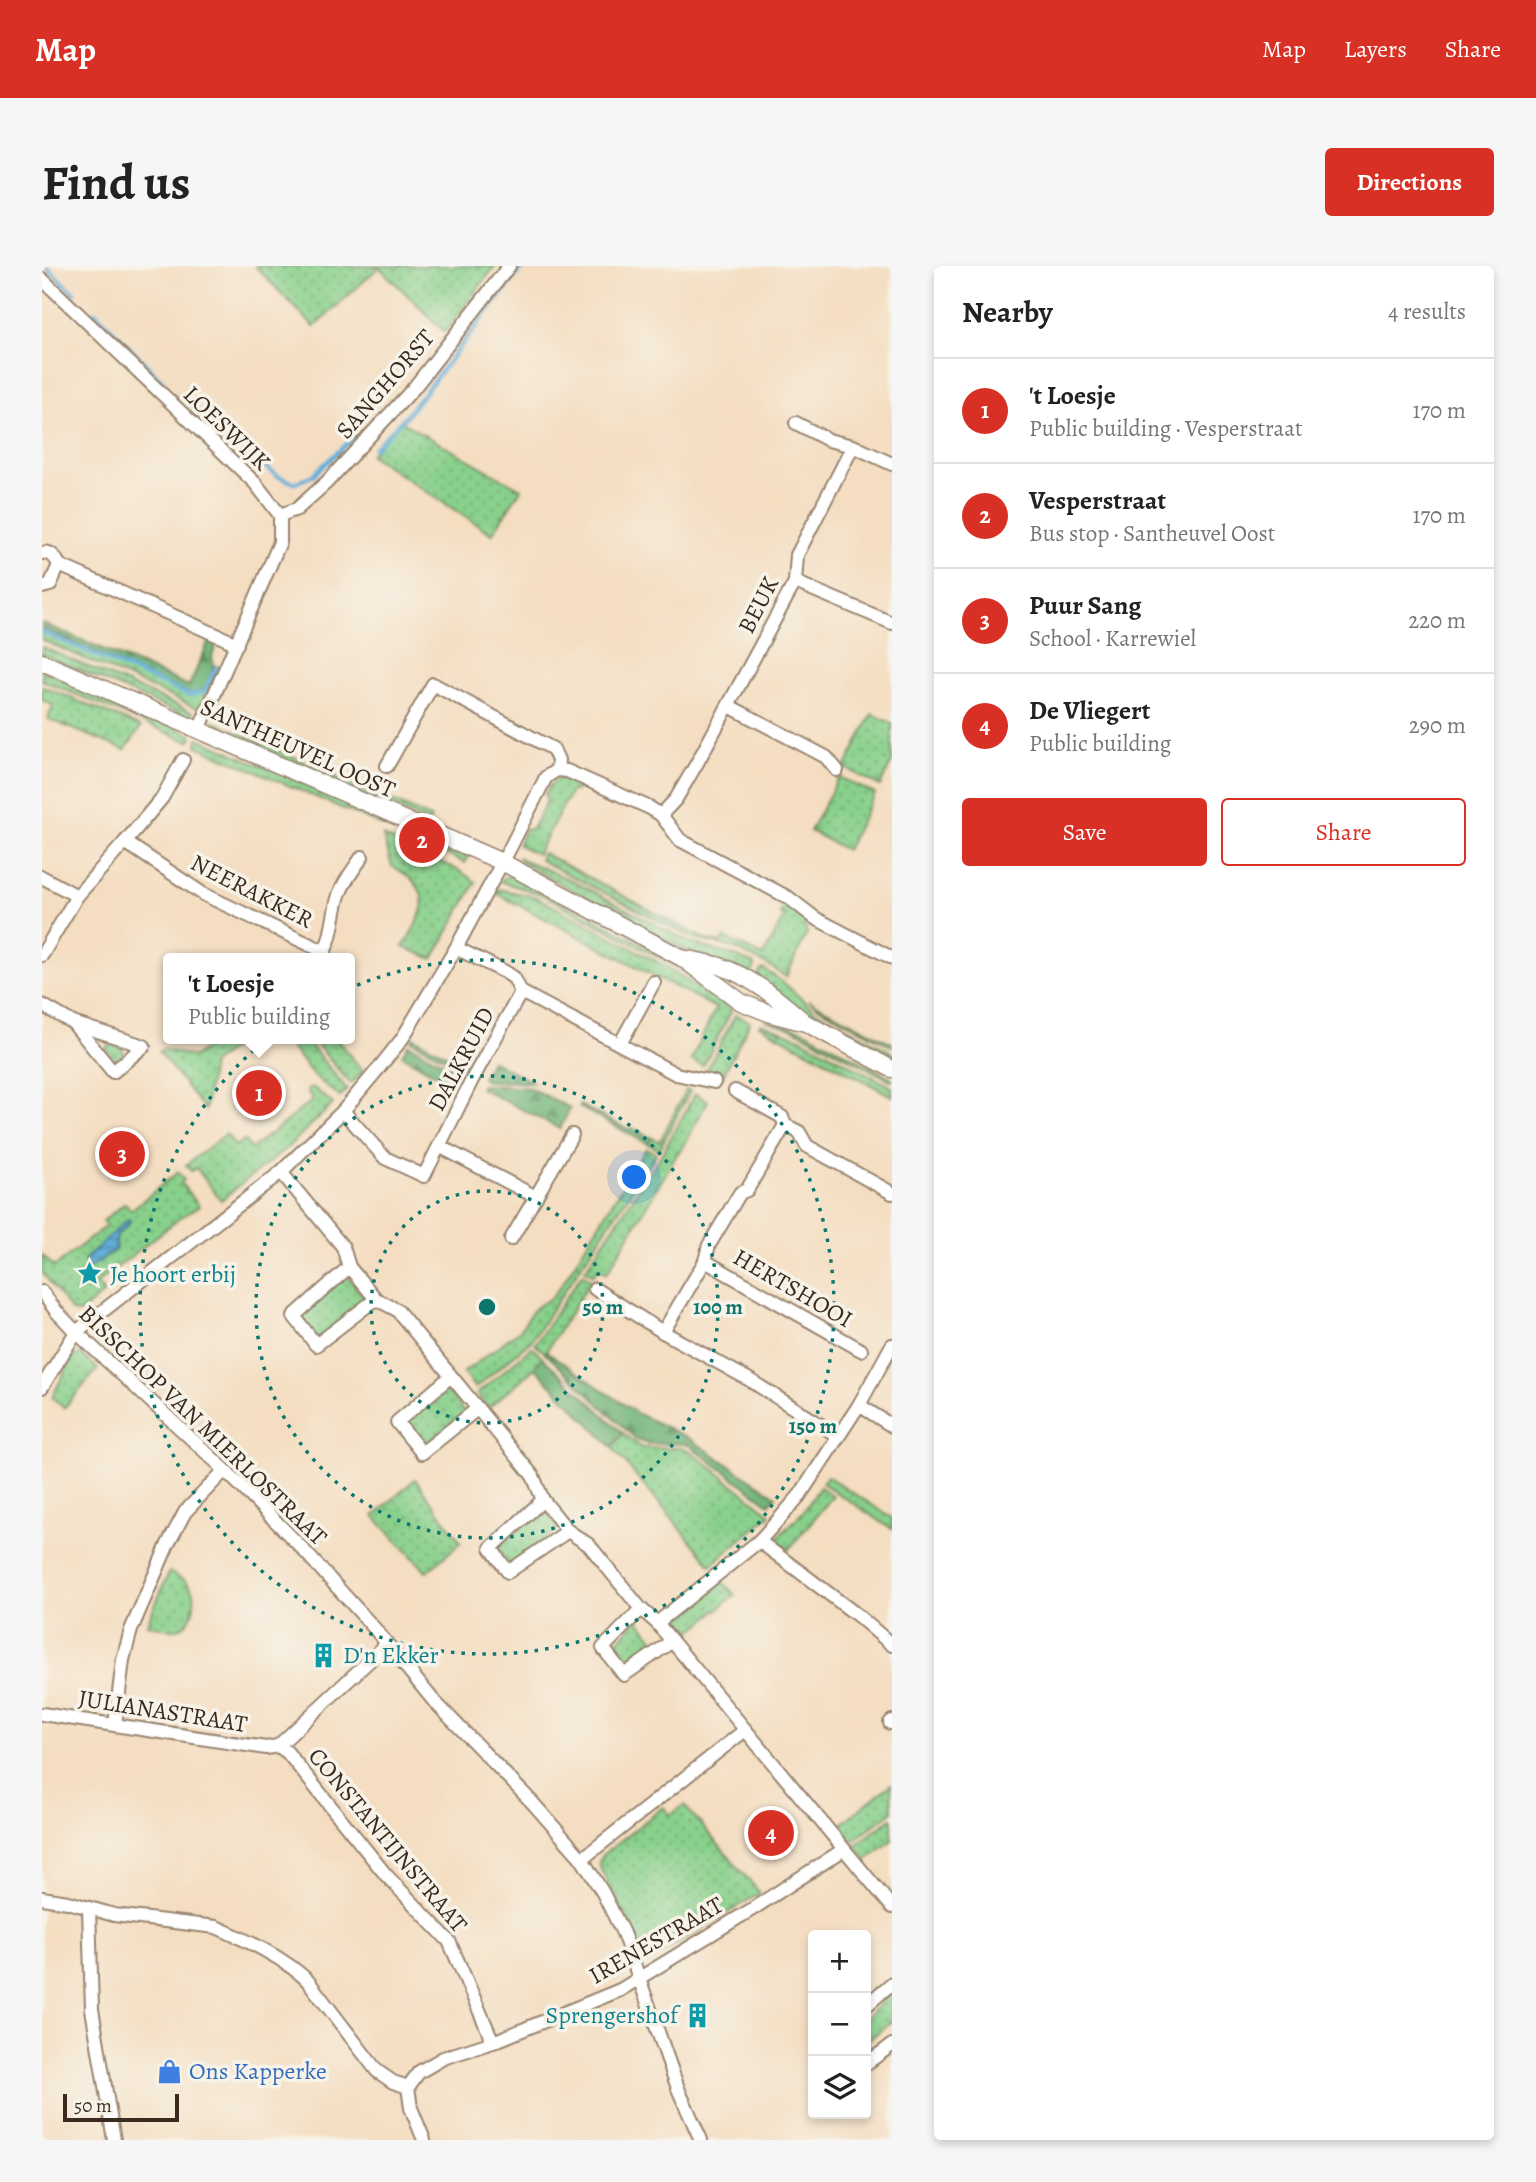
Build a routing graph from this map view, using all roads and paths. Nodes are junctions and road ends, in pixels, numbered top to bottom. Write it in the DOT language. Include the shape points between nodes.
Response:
graph roads {
  1 [pos="509,266"];
  2 [pos="42,279"];
  3 [pos="796,423"];
  4 [pos="853,446"];
  5 [pos="892,464"];
  6 [pos="280,515"];
  7 [pos="42,553"];
  8 [pos="59,565"];
  9 [pos="796,582"];
  10 [pos="42,587"];
  11 [pos="892,623"];
  12 [pos="237,644"];
  13 [pos="42,662"];
  14 [pos="729,706"];
  15 [pos="199,730"];
  16 [pos="183,760"];
  17 [pos="387,766"];
  18 [pos="837,769"];
  19 [pos="557,771"];
  20 [pos="661,815"];
  21 [pos="125,842"];
  22 [pos="362,857"];
  23 [pos="502,862"];
  24 [pos="42,877"];
  25 [pos="77,896"];
  26 [pos="456,947"];
  27 [pos="319,953"];
  28 [pos="324,953"];
  29 [pos="42,955"];
  30 [pos="682,958"];
  31 [pos="892,958"];
  32 [pos="654,982"];
  33 [pos="521,992"];
  34 [pos="42,1005"];
  35 [pos="73,1023"];
  36 [pos="806,1023"];
  37 [pos="621,1044"];
  38 [pos="892,1069"];
  39 [pos="714,1082"];
  40 [pos="735,1091"];
  41 [pos="343,1111"];
  42 [pos="785,1125"];
  43 [pos="572,1135"];
  44 [pos="439,1146"];
  45 [pos="281,1172"];
  46 [pos="892,1193"];
  47 [pos="536,1197"];
  48 [pos="511,1239"];
  49 [pos="705,1261"];
  50 [pos="349,1267"];
  51 [pos="595,1289"];
  52 [pos="42,1292"];
  53 [pos="376,1299"];
  54 [pos="76,1332"];
  55 [pos="663,1332"];
  56 [pos="892,1345"];
  57 [pos="861,1350"];
  58 [pos="450,1377"];
  59 [pos="42,1387"];
  60 [pos="859,1405"];
  61 [pos="477,1409"];
  62 [pos="892,1426"];
  63 [pos="838,1436"];
  64 [pos="225,1470"];
  65 [pos="542,1500"];
  66 [pos="568,1531"];
  67 [pos="759,1541"];
  68 [pos="641,1609"];
  69 [pos="657,1623"];
  70 [pos="671,1643"];
  71 [pos="386,1644"];
  72 [pos="892,1645"];
  73 [pos="42,1714"];
  74 [pos="115,1724"];
  75 [pos="744,1731"];
  76 [pos="278,1746"];
  77 [pos="843,1850"];
  78 [pos="582,1859"];
  79 [pos="42,1898"];
  80 [pos="892,1907"];
  81 [pos="89,1908"];
  82 [pos="640,1979"];
  83 [pos="892,1983"];
  84 [pos="871,2002"];
  85 [pos="493,2042"];
  86 [pos="892,2045"];
  87 [pos="871,2060"];
  88 [pos="408,2087"];
  89 [pos="114,2140"];
  90 [pos="424,2140"];
  91 [pos="701,2140"];
  1 -- 6 [label="street, SANGHORST" via="413,389 327,482 297,509"];
  2 -- 6 [label="street, LOESWIJK" via="255,483"];
  3 -- 4 [label="street" via="828,440"];
  4 -- 5 [label="street"];
  4 -- 9 [label="street, BEUK" via="796,555"];
  6 -- 12 [label="street" via="280,542"];
  7 -- 8 [label="street" via="55,557"];
  8 -- 10 [label="street" via="50,584"];
  8 -- 12 [label="street"];
  9 -- 11 [label="street"];
  9 -- 14 [label="street, BEUK"];
  12 -- 15 [label="street"];
  13 -- 15 [label="street, SANTHEUVEL OOST"];
  14 -- 18 [label="street" via="826,757"];
  14 -- 20 [label="street, BEUK" via="676,799"];
  15 -- 23 [label="street, SANTHEUVEL OOST"];
  16 -- 21 [label="street" via="162,798"];
  17 -- 19 [label="street" via="433,684 553,749"];
  19 -- 20 [label="street" via="567,771"];
  19 -- 23 [label="street" via="546,777"];
  20 -- 31 [label="street" via="680,840"];
  21 -- 25 [label="street"];
  21 -- 27 [label="street, NEERAKKER" via="203,894"];
  22 -- 28 [label="street, NEERAKKER" via="338,897"];
  23 -- 26 [label="street"];
  23 -- 30 [label="street, SANTHEUVEL OOST"];
  24 -- 25 [label="street"];
  25 -- 29 [label="street"];
  26 -- 33 [label="street, DALKRUID" via="514,978"];
  26 -- 41 [label="street" via="402,1039"];
  30 -- 36 [label="street, SANTHEUVEL OOST" via="741,1002"];
  30 -- 36 [label="street, SANTHEUVEL OOST" via="720,966 753,981"];
  32 -- 37 [label="street"];
  33 -- 37 [label="street, DALKRUID"];
  33 -- 44 [label="street, DALKRUID"];
  34 -- 35 [label="street"];
  35 -- 35 [label="street" via="132,1043 144,1046 113,1072"];
  36 -- 38 [label="street, SANTHEUVEL OOST"];
  37 -- 39 [label="street, DALKRUID" via="676,1074"];
  40 -- 42 [label="street" via="782,1117"];
  41 -- 44 [label="street, DALKRUID" via="385,1158 424,1176"];
  41 -- 45 [label="street"];
  42 -- 46 [label="street" via="799,1132 807,1146"];
  42 -- 49 [label="street, HERTSHOOI" via="715,1234"];
  43 -- 47 [label="street"];
  44 -- 47 [label="street, DALKRUID"];
  45 -- 50 [label="street" via="343,1247"];
  45 -- 54 [label="street"];
  47 -- 48 [label="street"];
  49 -- 55 [label="street, HERTSHOOI"];
  49 -- 57 [label="street, HERTSHOOI"];
  50 -- 53 [label="street"];
  50 -- 53 [label="street" via="294,1316 316,1345"];
  51 -- 55 [label="street"];
  52 -- 54 [label="street, BISSCHOP VAN MIERLOSTRAAT"];
  53 -- 58 [label="street" via="397,1310"];
  54 -- 59 [label="street"];
  54 -- 64 [label="street, BISSCHOP VAN MIERLOSTRAAT"];
  55 -- 63 [label="street"];
  56 -- 60 [label="street"];
  58 -- 61 [label="street"];
  58 -- 61 [label="street" via="397,1422 422,1453"];
  60 -- 62 [label="street"];
  60 -- 63 [label="street"];
  61 -- 65 [label="street" via="533,1476"];
  63 -- 67 [label="street" via="800,1495"];
  64 -- 71 [label="street, BISSCHOP VAN MIERLOSTRAAT"];
  64 -- 74 [label="street" via="185,1512 168,1544 131,1630"];
  65 -- 66 [label="street"];
  65 -- 66 [label="street" via="491,1548 509,1572"];
  66 -- 68 [label="street" via="589,1545"];
  67 -- 69 [label="street"];
  67 -- 72 [label="street"];
  68 -- 69 [label="street"];
  68 -- 70 [label="street" via="603,1648 624,1675"];
  69 -- 70 [label="street"];
  70 -- 75 [label="street"];
  71 -- 76 [label="street"];
  71 -- 78 [label="street, BISSCHOP VAN MIERLOSTRAAT"];
  73 -- 74 [label="street, JULIANASTRAAT"];
  74 -- 76 [label="street, JULIANASTRAAT" via="266,1748"];
  75 -- 77 [label="street"];
  75 -- 78 [label="street"];
  76 -- 85 [label="street, CONSTANTIJNSTRAAT" via="386,1875 449,1941"];
  77 -- 80 [label="street"];
  77 -- 82 [label="street, IRENESTRAAT"];
  78 -- 82 [label="street, BISSCHOP VAN MIERLOSTRAAT" via="623,1933"];
  79 -- 81 [label="street"];
  81 -- 88 [label="street" via="216,1927 295,1969 377,2071"];
  81 -- 89 [label="street" via="90,1995"];
  82 -- 85 [label="street, IRENESTRAAT"];
  82 -- 91 [label="street, BISSCHOP VAN MIERLOSTRAAT" via="678,2091"];
  83 -- 84 [label="street"];
  85 -- 88 [label="street, IRENESTRAAT" via="443,2058 419,2072"];
  86 -- 87 [label="street"];
  88 -- 90 [label="street"];
}
